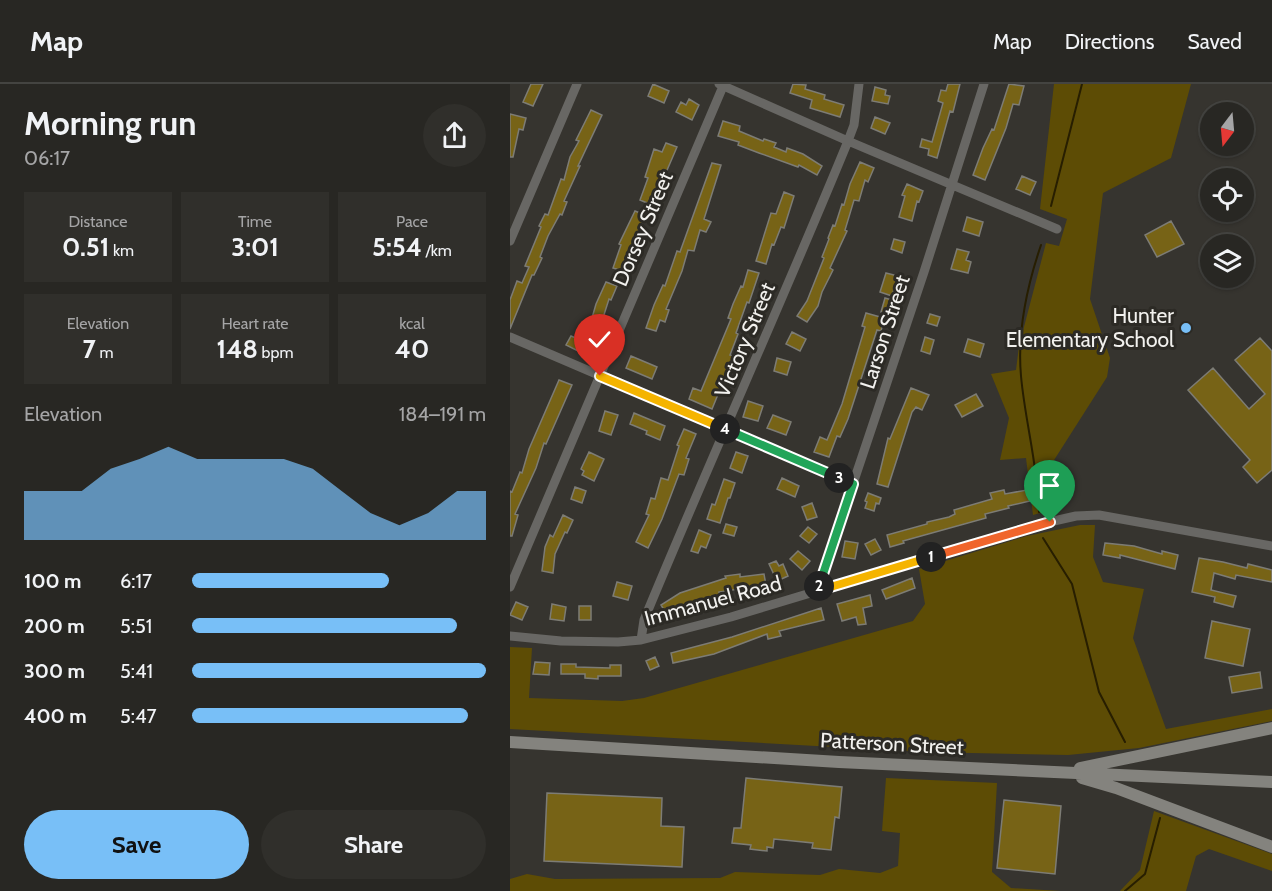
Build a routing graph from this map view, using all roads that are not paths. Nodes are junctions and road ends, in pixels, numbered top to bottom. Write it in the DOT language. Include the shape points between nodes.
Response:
graph roads {
  1 [pos="578,84"];
  2 [pos="859,84"];
  3 [pos="984,84"];
  4 [pos="722,85"];
  5 [pos="848,141"];
  6 [pos="952,185"];
  7 [pos="1057,229"];
  8 [pos="510,241"];
  9 [pos="510,337"];
  10 [pos="600,376"];
  11 [pos="726,430"];
  12 [pos="853,484"];
  13 [pos="1272,546"];
  14 [pos="510,587"];
  15 [pos="817,591"];
  16 [pos="510,636"];
  17 [pos="641,640"];
  18 [pos="1272,728"];
  19 [pos="510,742"];
  20 [pos="1061,772"];
  21 [pos="1272,782"];
  22 [pos="1272,847"];
  1 -- 8 [label="street"];
  2 -- 5 [label="street, Victory Street"];
  3 -- 6 [label="street, Larson Street"];
  4 -- 5 [label="street"];
  4 -- 10 [label="street, Dorsey Street"];
  5 -- 6 [label="street"];
  5 -- 11 [label="street, Victory Street"];
  6 -- 7 [label="street"];
  6 -- 12 [label="street, Larson Street"];
  9 -- 10 [label="street"];
  10 -- 11 [label="street"];
  10 -- 14 [label="street, Dorsey Street"];
  11 -- 12 [label="street"];
  11 -- 17 [label="street, Victory Street" via="644,620"];
  12 -- 15 [label="street, Larson Street"];
  13 -- 15 [label="street, Immanuel Road" via="1099,515 1076,516"];
  15 -- 17 [label="street, Immanuel Road"];
  16 -- 17 [label="street, Immanuel Road" via="561,642"];
  18 -- 20 [label="main road"];
  19 -- 20 [label="main road, Patterson Street"];
  20 -- 21 [label="main road, Patterson Street"];
  20 -- 22 [label="main road" via="1116,788"];
}
